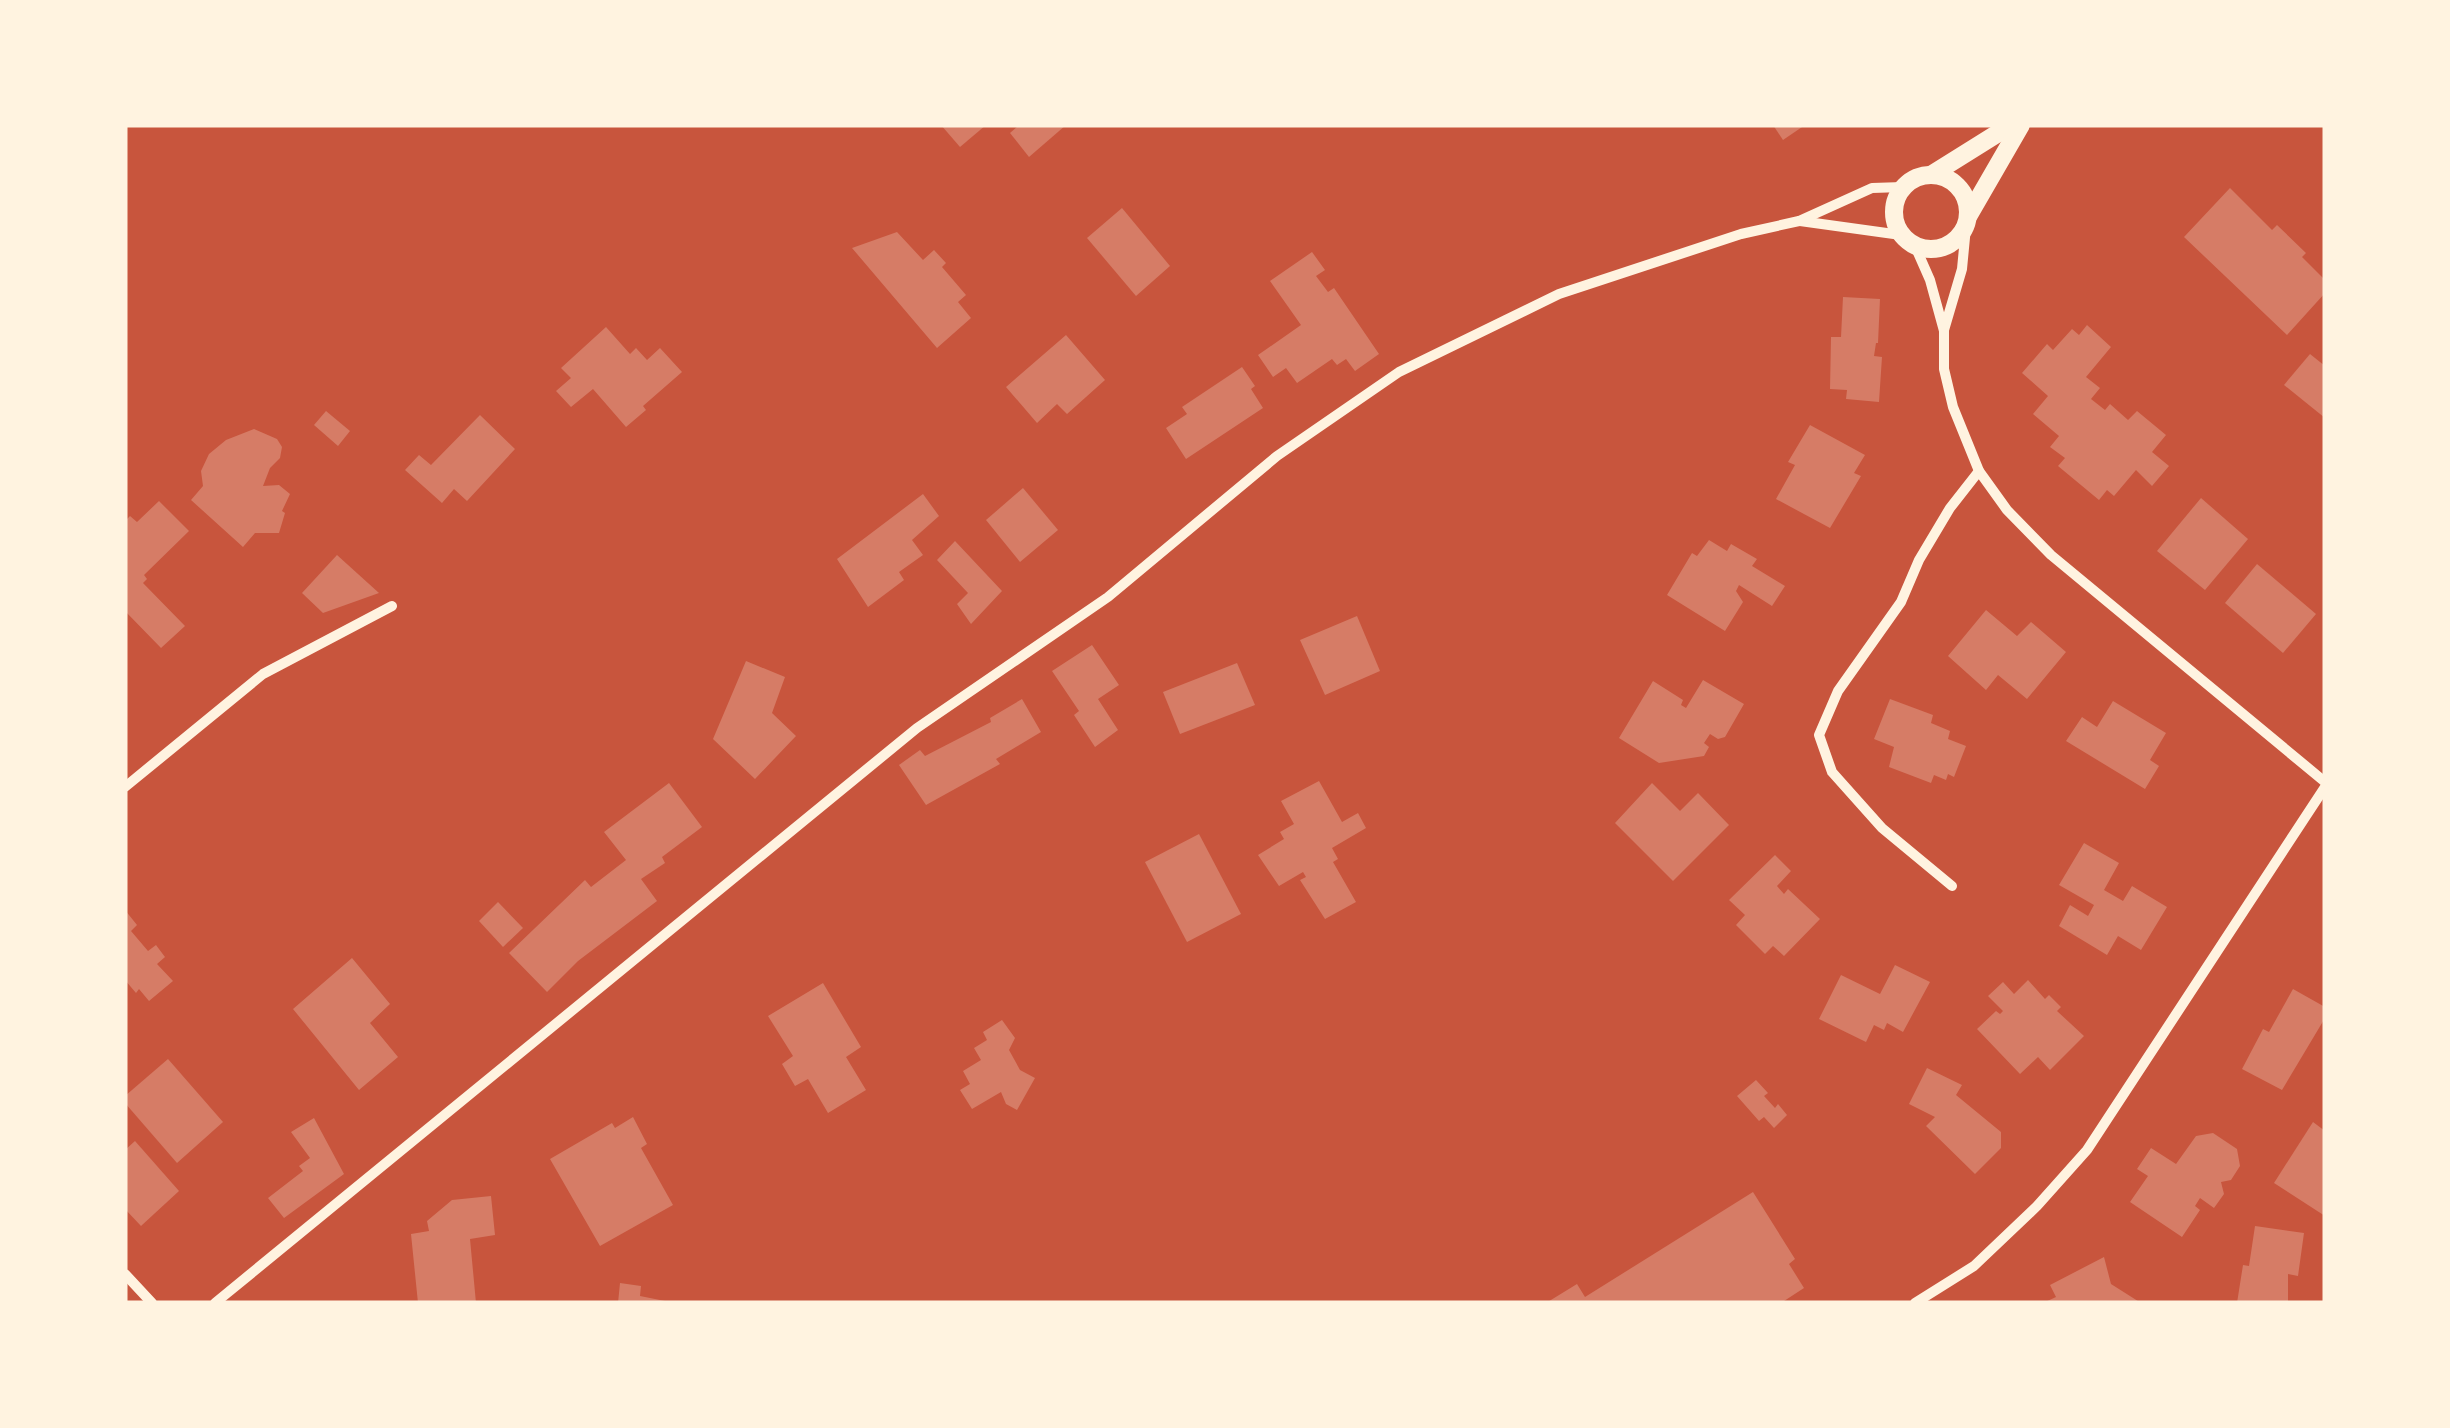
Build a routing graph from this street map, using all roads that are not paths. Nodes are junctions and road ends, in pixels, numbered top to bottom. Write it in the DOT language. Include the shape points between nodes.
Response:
graph roads {
  1 [pos="2011,125"];
  2 [pos="2022,125"];
  3 [pos="1930,175"];
  4 [pos="1904,187"];
  5 [pos="1798,220"];
  6 [pos="1967,221"];
  7 [pos="1908,240"];
  8 [pos="1944,331"];
  9 [pos="1979,471"];
  10 [pos="392,606"];
  11 [pos="2325,784"];
  12 [pos="125,788"];
  13 [pos="1952,886"];
  14 [pos="125,1274"];
  15 [pos="152,1303"];
  16 [pos="215,1303"];
  17 [pos="1916,1303"];
  1 -- 3 [label="street"];
  2 -- 6 [label="street"];
  3 -- 4 [label="street"];
  3 -- 6 [label="street" via="1958,187"];
  4 -- 5 [label="street" via="1872,188"];
  4 -- 7 [label="street" via="1894,210"];
  5 -- 7 [label="street"];
  5 -- 16 [label="street" via="1558,294 1399,372 1277,456 1108,596 917,728"];
  6 -- 7 [label="street" via="1960,237 1938,249"];
  6 -- 8 [label="street"];
  7 -- 8 [label="street" via="1930,280"];
  8 -- 9 [label="street" via="1953,407"];
  9 -- 11 [label="street" via="2051,555"];
  9 -- 13 [label="street" via="1919,560 1901,602 1838,691 1819,735 1832,772 1882,828"];
  10 -- 12 [label="street" via="263,674"];
  11 -- 17 [label="street" via="2087,1150 1974,1266"];
  14 -- 15 [label="street"];
}
